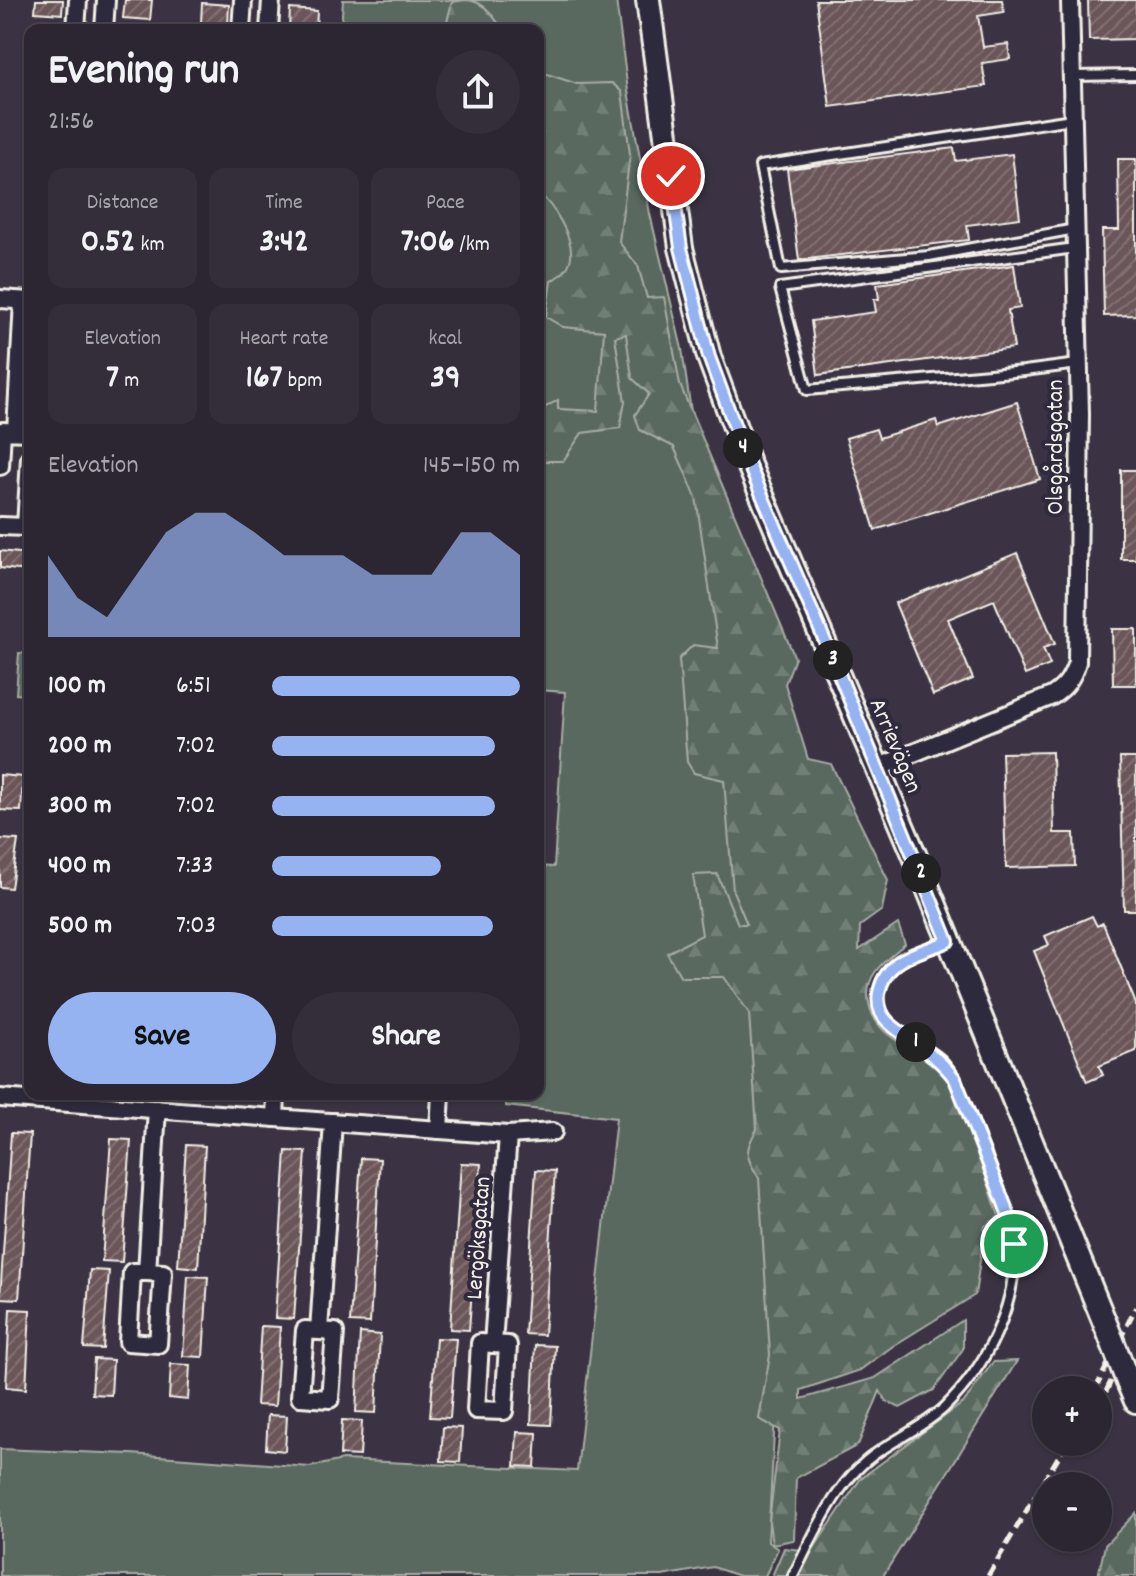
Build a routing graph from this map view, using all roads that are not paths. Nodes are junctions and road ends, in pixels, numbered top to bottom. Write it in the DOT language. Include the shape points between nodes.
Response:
graph roads {
  1 [pos="78,0"];
  2 [pos="106,0"];
  3 [pos="243,0"];
  4 [pos="271,0"];
  5 [pos="648,0"];
  6 [pos="1070,0"];
  7 [pos="76,24"];
  8 [pos="104,24"];
  9 [pos="241,24"];
  10 [pos="269,24"];
  11 [pos="1136,75"];
  12 [pos="1071,76"];
  13 [pos="1072,119"];
  14 [pos="1075,229"];
  15 [pos="1075,248"];
  16 [pos="0,299"];
  17 [pos="24,301"];
  18 [pos="1078,364"];
  19 [pos="24,399"];
  20 [pos="23,432"];
  21 [pos="0,466"];
  22 [pos="0,526"];
  23 [pos="24,527"];
  24 [pos="877,768"];
  25 [pos="948,941"];
  26 [pos="0,1098"];
  27 [pos="24,1098"];
  28 [pos="109,1100"];
  29 [pos="276,1100"];
  30 [pos="441,1100"];
  31 [pos="157,1109"];
  32 [pos="275,1118"];
  33 [pos="333,1122"];
  34 [pos="439,1130"];
  35 [pos="553,1132"];
  36 [pos="508,1135"];
  37 [pos="147,1272"];
  38 [pos="319,1331"];
  39 [pos="493,1344"];
  40 [pos="1132,1391"];
  41 [pos="793,1576"];
  1 -- 7 [label="street"];
  2 -- 8 [label="street"];
  3 -- 9 [label="street"];
  4 -- 10 [label="street"];
  5 -- 24 [label="main road, Arrievägen" via="681,248 709,357"];
  6 -- 12 [label="street, Olsgårdsgatan"];
  11 -- 12 [label="lane"];
  12 -- 13 [label="street, Olsgårdsgatan"];
  13 -- 14 [label="street, Olsgårdsgatan"];
  13 -- 14 [label="lane" via="760,166 781,269 929,256"];
  14 -- 15 [label="street, Olsgårdsgatan"];
  15 -- 18 [label="street, Olsgårdsgatan"];
  15 -- 18 [label="lane" via="780,288 807,390"];
  16 -- 17 [label="street"];
  18 -- 24 [label="street, Olsgårdsgatan" via="1078,645 1073,676 1052,696"];
  19 -- 20 [label="street"];
  20 -- 21 [label="street" via="2,431"];
  22 -- 23 [label="street"];
  24 -- 25 [label="main road, Arrievägen"];
  25 -- 40 [label="main road, Arrievägen, bridge"];
  25 -- 41 [label="lane" via="898,962 881,982 877,1003 886,1020 942,1060 955,1079 1008,1213 1014,1244 1012,1277 991,1346 967,1384 942,1410 875,1453 855,1473 834,1497"];
  26 -- 27 [label="street"];
  28 -- 31 [label="street"];
  29 -- 32 [label="street"];
  30 -- 34 [label="street"];
  31 -- 32 [label="street"];
  31 -- 37 [label="street"];
  32 -- 33 [label="street"];
  33 -- 34 [label="street"];
  33 -- 38 [label="street"];
  34 -- 36 [label="street"];
  35 -- 36 [label="street"];
  36 -- 39 [label="street, Lergöksgatan"];
  37 -- 37 [label="street" via="132,1272 128,1342 158,1344 163,1273"];
}
